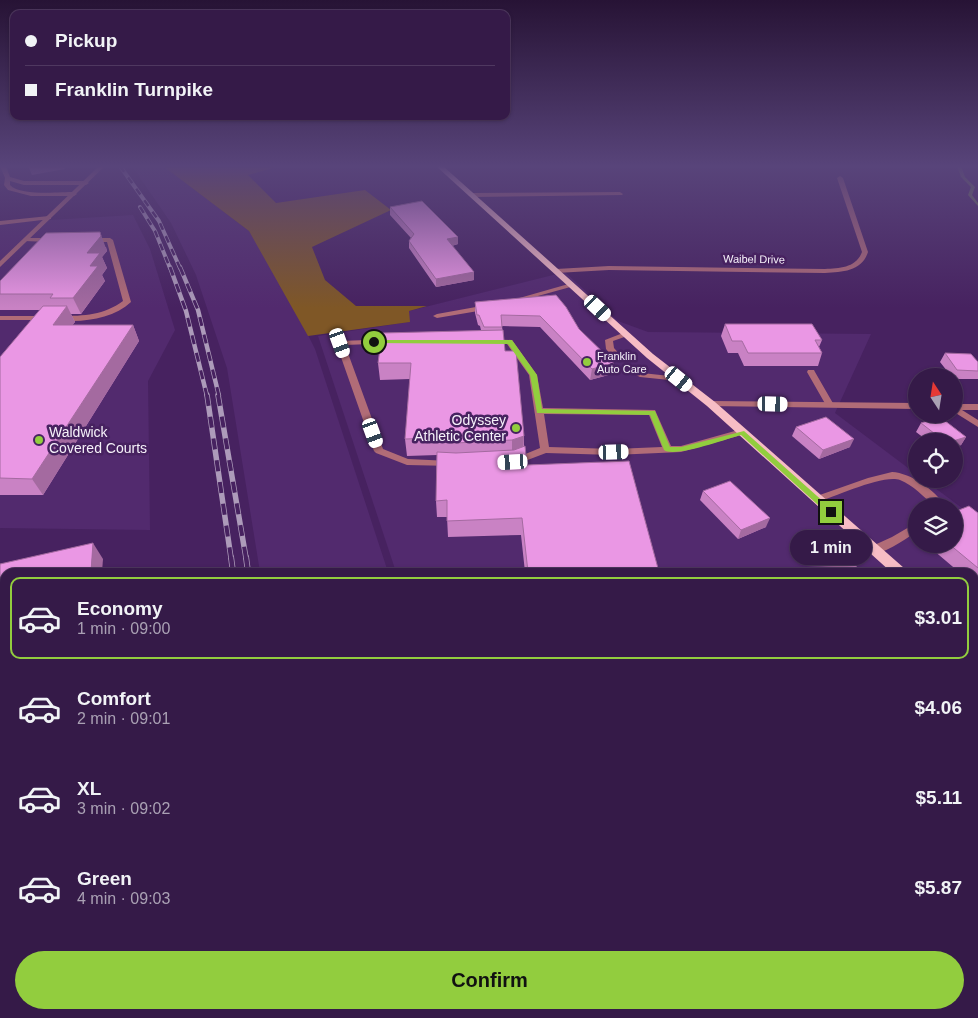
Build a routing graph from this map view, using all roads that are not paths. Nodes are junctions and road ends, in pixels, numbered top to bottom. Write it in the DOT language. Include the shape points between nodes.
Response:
graph roads {
  1 [pos="54,214"];
  2 [pos="492,214"];
  3 [pos="852,214"];
  4 [pos="49,218"];
  5 [pos="0,223"];
  6 [pos="26,240"];
  7 [pos="63,240"];
  8 [pos="82,240"];
  9 [pos="0,265"];
  10 [pos="556,271"];
  11 [pos="572,285"];
  12 [pos="500,304"];
  13 [pos="491,306"];
  14 [pos="437,316"];
  15 [pos="0,318"];
  16 [pos="626,335"];
  17 [pos="403,341"];
  18 [pos="480,341"];
  19 [pos="617,356"];
  20 [pos="633,370"];
  21 [pos="812,372"];
  22 [pos="679,379"];
  23 [pos="711,404"];
  24 [pos="830,405"];
  25 [pos="908,406"];
  26 [pos="978,407"];
  27 [pos="963,408"];
  28 [pos="539,411"];
  29 [pos="963,414"];
  30 [pos="978,424"];
  31 [pos="742,432"];
  32 [pos="545,450"];
  33 [pos="668,450"];
  34 [pos="504,462"];
  35 [pos="457,465"];
  36 [pos="932,498"];
  37 [pos="817,499"];
  38 [pos="908,532"];
  39 [pos="874,550"];
  40 [pos="894,568"];
  1 -- 4 [label="street"];
  2 -- 10 [label="main road"];
  3 -- 10 [label="street, Waibel Drive" via="865,252 859,264 851,268 825,271 609,268"];
  4 -- 5 [label="street"];
  4 -- 6 [label="street"];
  6 -- 7 [label="street"];
  6 -- 9 [label="street"];
  8 -- 15 [label="street" via="110,240 127,302 114,312 90,318"];
  10 -- 11 [label="main road"];
  11 -- 12 [label="street"];
  11 -- 16 [label="main road"];
  13 -- 14 [label="street"];
  16 -- 19 [label="street" via="609,340 610,349"];
  16 -- 22 [label="main road"];
  17 -- 35 [label="street" via="340,343 379,451 407,462"];
  18 -- 28 [label="street" via="509,342 534,375"];
  20 -- 22 [label="street" via="640,374"];
  21 -- 24 [label="street"];
  22 -- 23 [label="main road"];
  23 -- 24 [label="street"];
  23 -- 31 [label="main road"];
  24 -- 25 [label="street"];
  26 -- 27 [label="street"];
  28 -- 32 [label="street"];
  28 -- 33 [label="street" via="652,412"];
  29 -- 30 [label="street"];
  31 -- 33 [label="street"];
  31 -- 37 [label="main road"];
  32 -- 33 [label="street"];
  32 -- 34 [label="street" via="513,462"];
  36 -- 37 [label="street" via="898,476 883,477"];
  37 -- 39 [label="main road"];
  38 -- 39 [label="street"];
  39 -- 40 [label="main road"];
}
